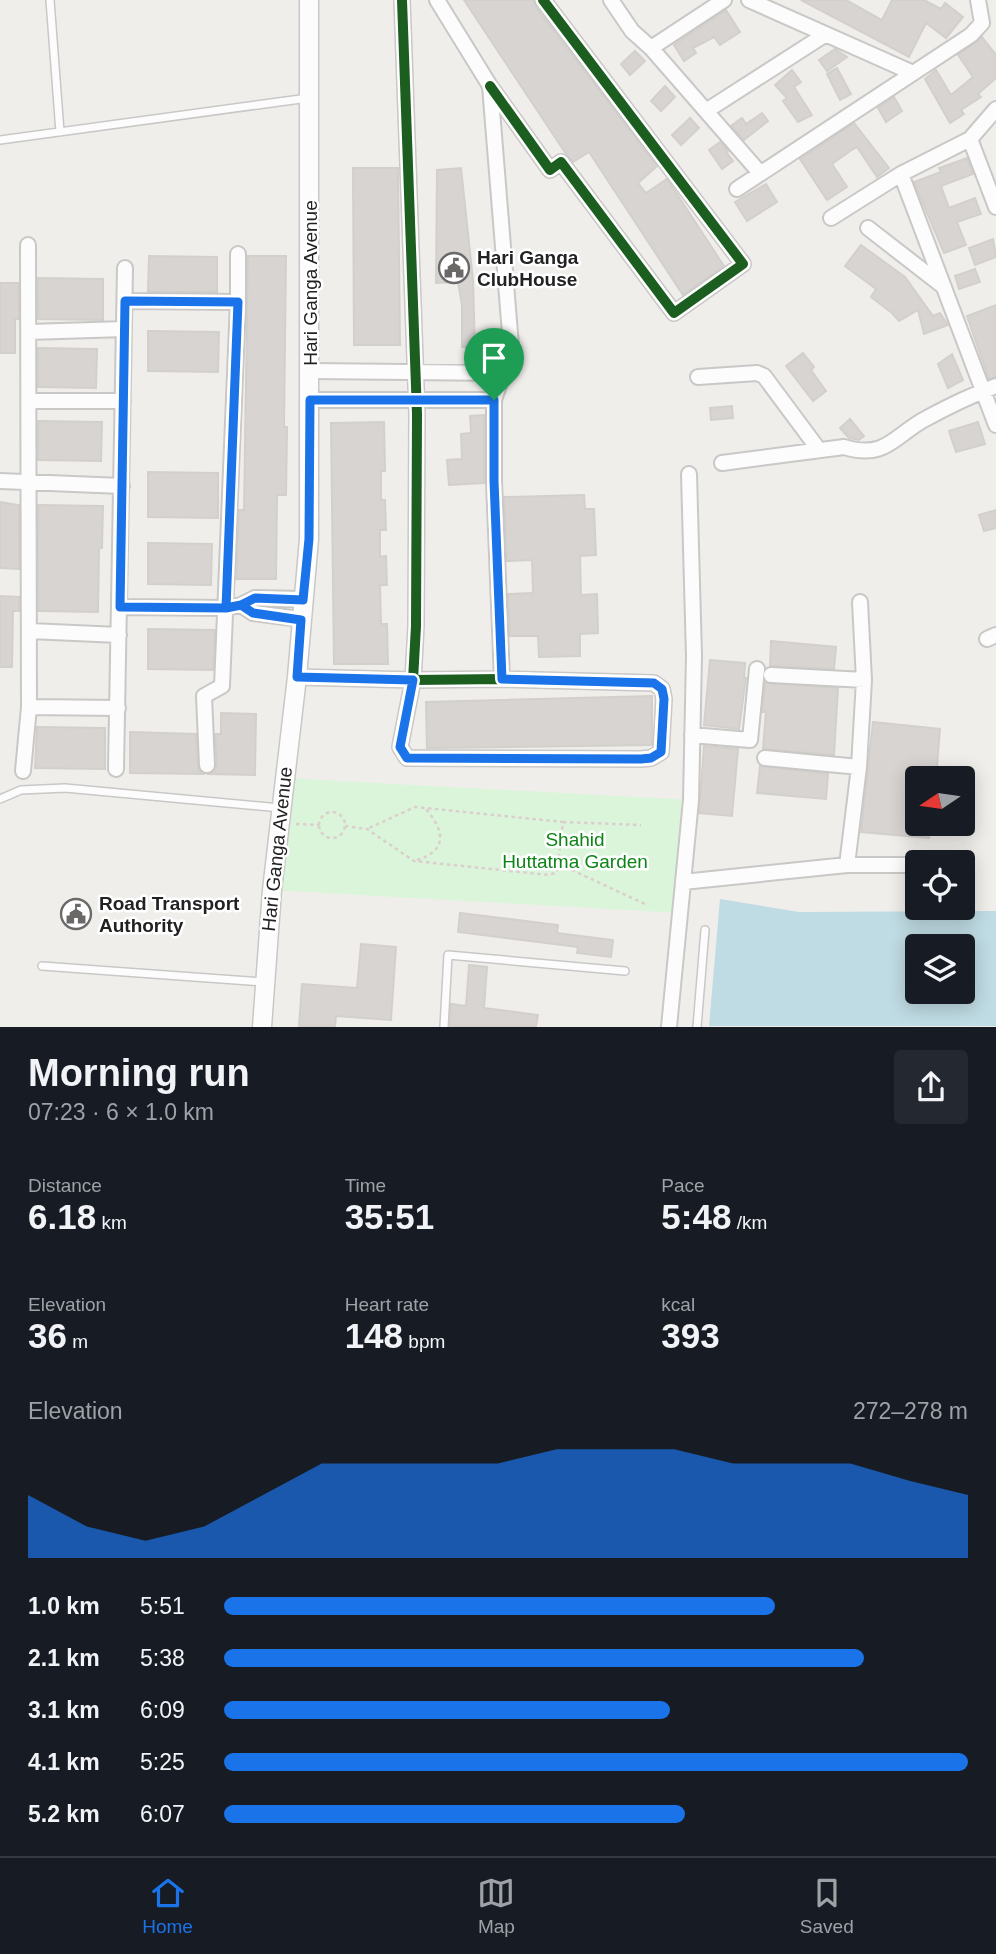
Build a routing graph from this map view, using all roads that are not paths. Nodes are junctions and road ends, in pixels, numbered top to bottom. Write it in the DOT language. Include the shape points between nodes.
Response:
graph roads {
  1 [pos="50,0"];
  2 [pos="309,0"];
  3 [pos="402,0"];
  4 [pos="437,0"];
  5 [pos="543,0"];
  6 [pos="611,0"];
  7 [pos="724,0"];
  8 [pos="749,0"];
  9 [pos="978,0"];
  10 [pos="826,34"];
  11 [pos="651,48"];
  12 [pos="913,73"];
  13 [pos="490,86"];
  14 [pos="309,98"];
  15 [pos="996,109"];
  16 [pos="706,111"];
  17 [pos="60,132"];
  18 [pos="970,139"];
  19 [pos="0,140"];
  20 [pos="760,173"];
  21 [pos="901,174"];
  22 [pos="737,189"];
  23 [pos="996,207"];
  24 [pos="831,218"];
  25 [pos="868,228"];
  26 [pos="28,245"];
  27 [pos="238,254"];
  28 [pos="125,268"];
  29 [pos="944,286"];
  30 [pos="125,301"];
  31 [pos="238,302"];
  32 [pos="124,330"];
  33 [pos="29,332"];
  34 [pos="310,371"];
  35 [pos="415,371"];
  36 [pos="503,373"];
  37 [pos="698,377"];
  38 [pos="990,389"];
  39 [pos="417,399"];
  40 [pos="310,400"];
  41 [pos="494,400"];
  42 [pos="29,401"];
  43 [pos="123,401"];
  44 [pos="996,425"];
  45 [pos="819,450"];
  46 [pos="722,463"];
  47 [pos="689,474"];
  48 [pos="0,481"];
  49 [pos="29,482"];
  50 [pos="122,486"];
  51 [pos="303,600"];
  52 [pos="860,603"];
  53 [pos="241,605"];
  54 [pos="120,607"];
  55 [pos="226,608"];
  56 [pos="301,620"];
  57 [pos="30,631"];
  58 [pos="119,635"];
  59 [pos="757,669"];
  60 [pos="771,675"];
  61 [pos="297,677"];
  62 [pos="502,679"];
  63 [pos="413,680"];
  64 [pos="864,680"];
  65 [pos="30,707"];
  66 [pos="118,708"];
  67 [pos="692,735"];
  68 [pos="765,758"];
  69 [pos="206,765"];
  70 [pos="859,767"];
  71 [pos="116,769"];
  72 [pos="23,771"];
  73 [pos="0,799"];
  74 [pos="280,816"];
  75 [pos="905,864"];
  76 [pos="847,865"];
  77 [pos="683,881"];
  78 [pos="705,930"];
  79 [pos="42,966"];
  80 [pos="625,971"];
  81 [pos="265,982"];
  82 [pos="262,1027"];
  83 [pos="444,1027"];
  84 [pos="668,1027"];
  85 [pos="697,1027"];
  1 -- 17 [label="lane"];
  2 -- 14 [label="street, Hari Ganga Avenue"];
  3 -- 35 [label="street"];
  4 -- 13 [label="street"];
  5 -- 13 [label="street" via="743,264 674,313 561,162 550,170"];
  6 -- 11 [label="street" via="632,31"];
  7 -- 11 [label="street"];
  8 -- 10 [label="street"];
  9 -- 12 [label="street" via="982,23"];
  10 -- 12 [label="street"];
  10 -- 16 [label="street"];
  11 -- 16 [label="street"];
  12 -- 20 [label="street"];
  13 -- 36 [label="street" via="512,358"];
  14 -- 17 [label="lane"];
  14 -- 34 [label="street, Hari Ganga Avenue"];
  15 -- 18 [label="street"];
  16 -- 20 [label="street"];
  17 -- 19 [label="lane"];
  18 -- 21 [label="street"];
  18 -- 23 [label="street"];
  20 -- 22 [label="street"];
  21 -- 24 [label="street"];
  21 -- 29 [label="street"];
  25 -- 29 [label="street"];
  26 -- 33 [label="street"];
  27 -- 31 [label="street"];
  28 -- 30 [label="street"];
  29 -- 38 [label="street"];
  30 -- 31 [label="street"];
  30 -- 32 [label="street"];
  31 -- 55 [label="street"];
  32 -- 33 [label="street"];
  32 -- 43 [label="street"];
  33 -- 42 [label="street"];
  34 -- 35 [label="street"];
  34 -- 40 [label="street, Hari Ganga Avenue"];
  35 -- 36 [label="street"];
  35 -- 39 [label="street"];
  36 -- 41 [label="street"];
  37 -- 45 [label="street" via="764,376"];
  38 -- 44 [label="street"];
  38 -- 45 [label="street" via="924,419 876,450"];
  39 -- 40 [label="street"];
  39 -- 41 [label="street"];
  39 -- 63 [label="street"];
  40 -- 51 [label="street, Hari Ganga Avenue" via="309,539"];
  41 -- 62 [label="street"];
  42 -- 43 [label="street"];
  42 -- 49 [label="street"];
  43 -- 50 [label="street"];
  45 -- 46 [label="street"];
  47 -- 67 [label="street"];
  48 -- 49 [label="street"];
  49 -- 50 [label="street"];
  49 -- 57 [label="street"];
  50 -- 54 [label="street"];
  51 -- 53 [label="street" via="255,598"];
  51 -- 56 [label="street, Hari Ganga Avenue"];
  52 -- 64 [label="street"];
  53 -- 55 [label="street"];
  53 -- 56 [label="street" via="253,613"];
  54 -- 55 [label="street"];
  54 -- 58 [label="street"];
  55 -- 69 [label="street" via="222,686 204,696"];
  56 -- 61 [label="street, Hari Ganga Avenue"];
  57 -- 58 [label="street"];
  57 -- 65 [label="street"];
  58 -- 66 [label="street"];
  59 -- 67 [label="street" via="750,740"];
  60 -- 64 [label="street"];
  61 -- 63 [label="street"];
  61 -- 74 [label="street, Hari Ganga Avenue"];
  62 -- 63 [label="street"];
  62 -- 63 [label="street" via="654,683 662,689 664,699 661,752 641,759 407,758 400,747"];
  64 -- 70 [label="street"];
  65 -- 66 [label="street"];
  65 -- 72 [label="street"];
  66 -- 71 [label="street"];
  67 -- 77 [label="street"];
  68 -- 70 [label="street"];
  70 -- 76 [label="street"];
  73 -- 74 [label="lane" via="21,790 65,788"];
  74 -- 81 [label="street, Hari Ganga Avenue"];
  75 -- 76 [label="street"];
  76 -- 77 [label="street"];
  77 -- 84 [label="street"];
  78 -- 85 [label="lane"];
  79 -- 81 [label="lane"];
  80 -- 83 [label="lane" via="448,955"];
  81 -- 82 [label="street, Hari Ganga Avenue"];
}
